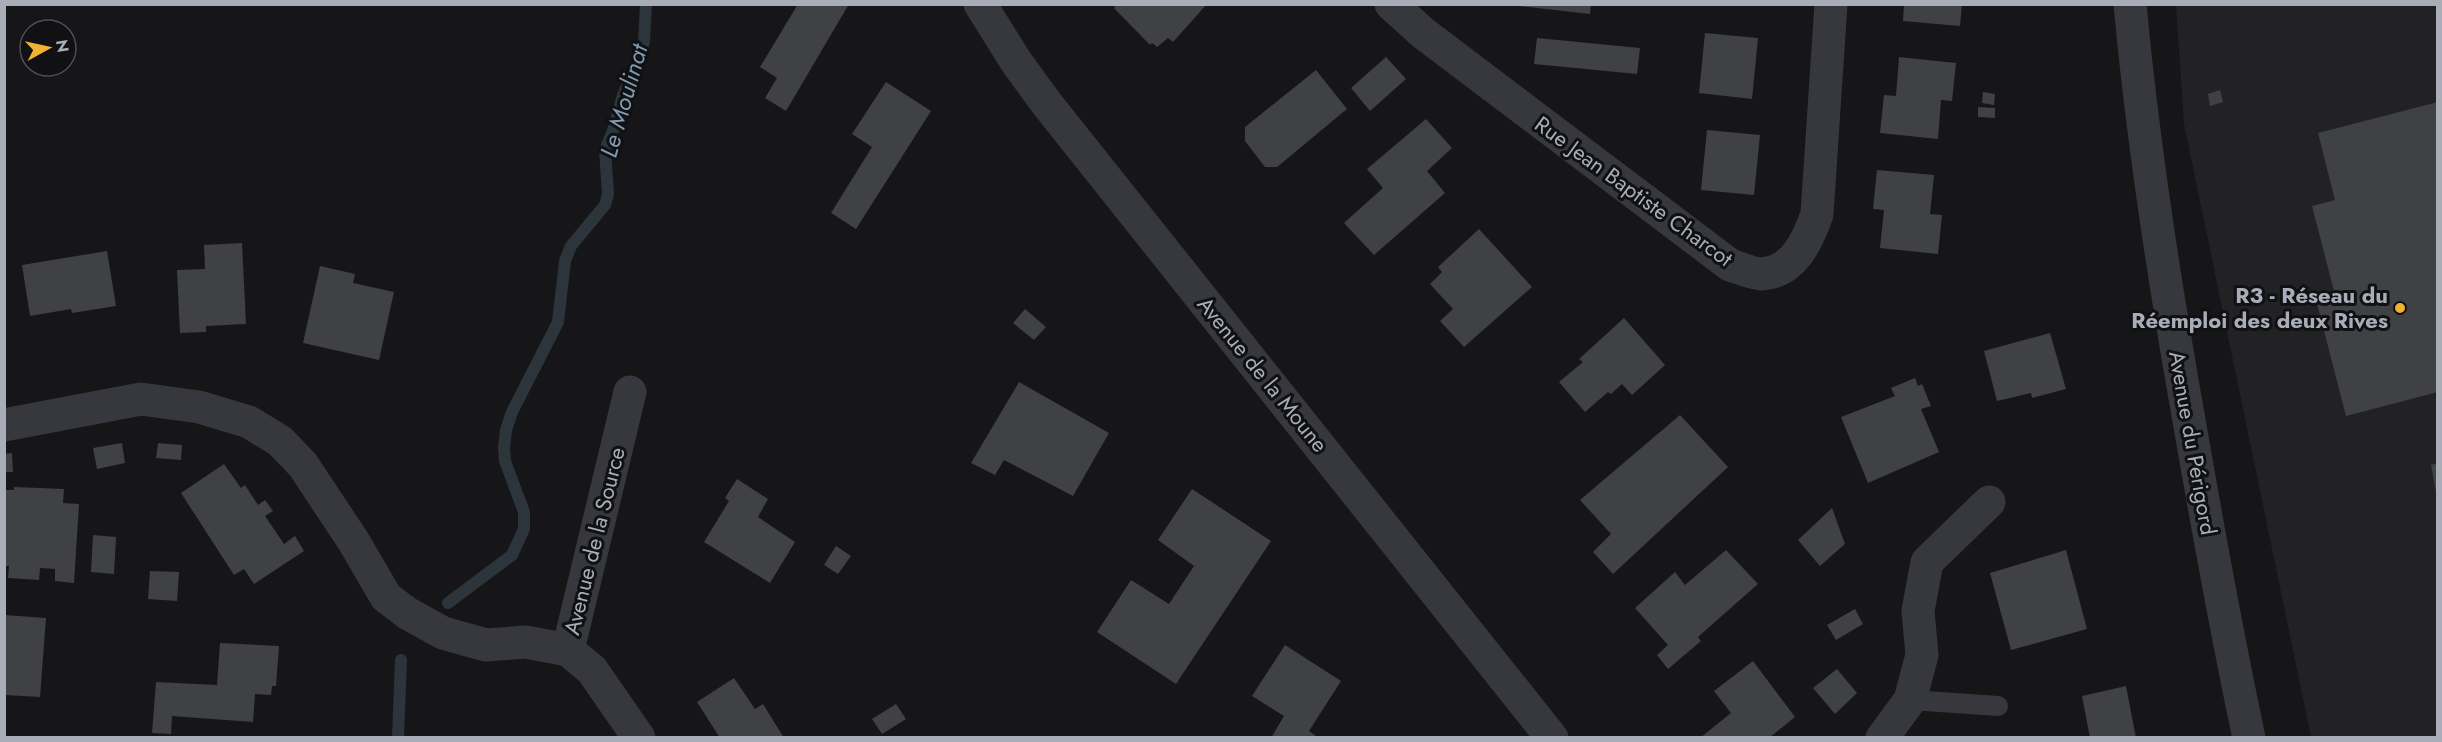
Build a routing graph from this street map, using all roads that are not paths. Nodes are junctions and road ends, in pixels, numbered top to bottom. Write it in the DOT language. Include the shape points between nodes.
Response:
graph roads {
  1 [pos="980,4"];
  2 [pos="1391,4"];
  3 [pos="1831,4"];
  4 [pos="2130,4"];
  5 [pos="630,392"];
  6 [pos="4,425"];
  7 [pos="1989,502"];
  8 [pos="568,650"];
  9 [pos="1910,700"];
  10 [pos="1998,706"];
  11 [pos="639,738"];
  12 [pos="1552,738"];
  13 [pos="1882,738"];
  14 [pos="2249,738"];
  1 -- 12 [label="street, Avenue de la Moune" via="1047,104"];
  2 -- 3 [label="street, Rue Jean Baptiste Charcot" via="1423,33 1730,265 1761,274 1785,267 1807,240 1817,214"];
  4 -- 14 [label="street, Avenue du Périgord" via="2172,321"];
  5 -- 8 [label="street, Avenue de la Source"];
  6 -- 8 [label="street" via="141,399 199,407 249,422 280,441 303,465 386,597 407,613 443,633 486,645 526,642"];
  7 -- 9 [label="street" via="1927,561 1918,611 1922,655"];
  8 -- 11 [label="street, Avenue de la Source" via="592,670"];
  9 -- 10 [label="lane"];
  9 -- 13 [label="street"];
}
